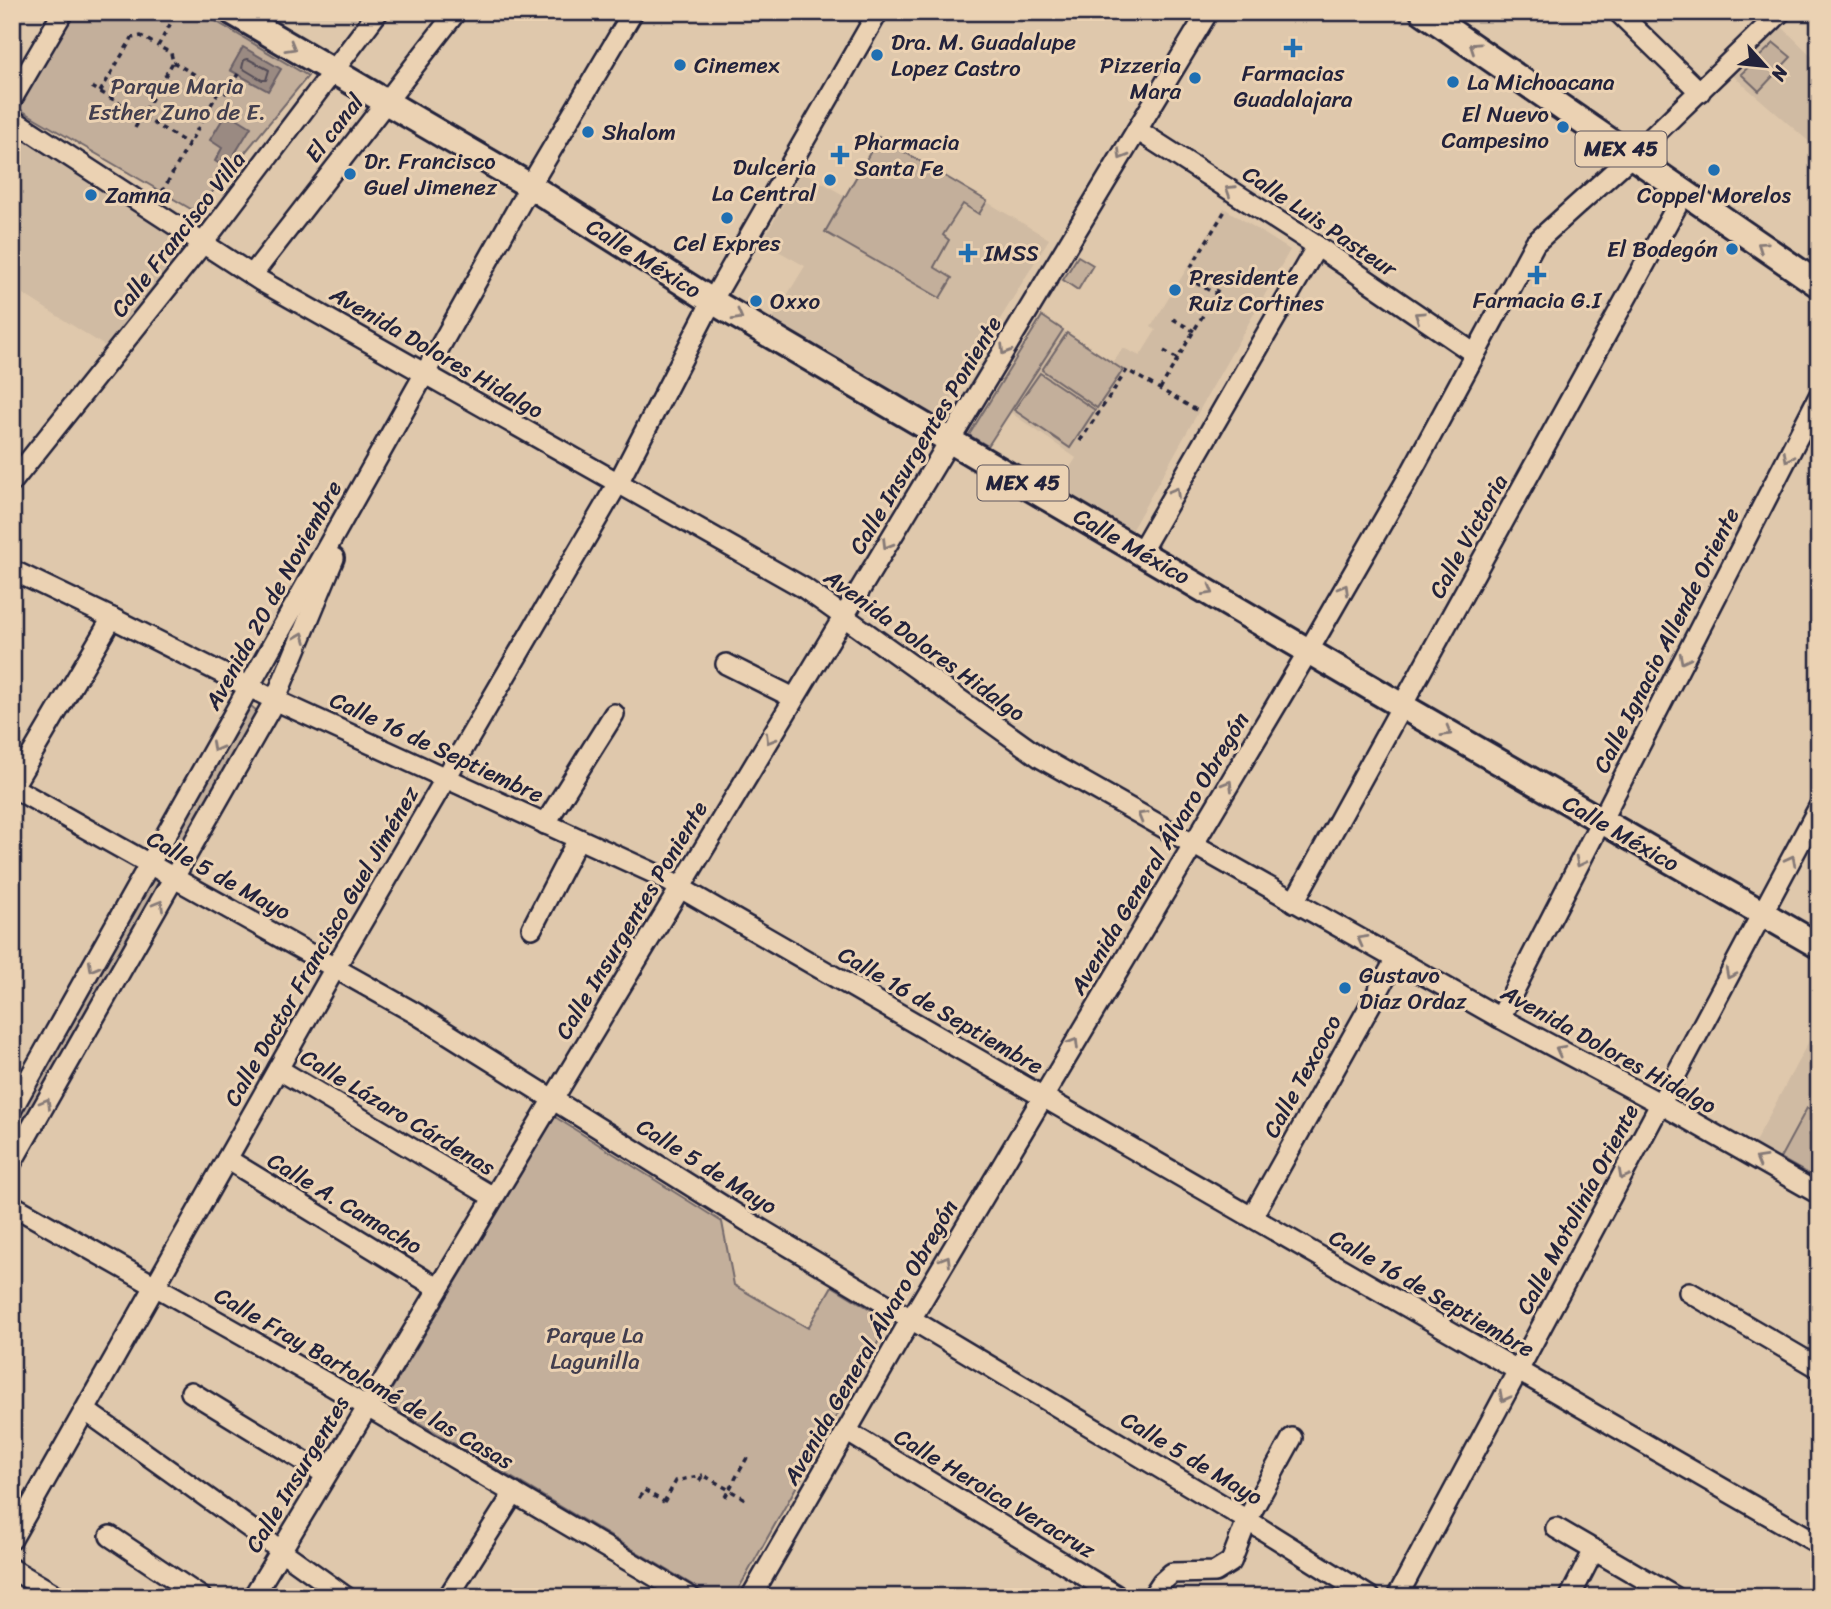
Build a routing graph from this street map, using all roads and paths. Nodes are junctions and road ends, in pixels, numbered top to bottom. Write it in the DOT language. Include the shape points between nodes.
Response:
graph roads {
  1 [pos="63,12"];
  2 [pos="177,12"];
  3 [pos="232,12"];
  4 [pos="377,12"];
  5 [pos="456,12"];
  6 [pos="633,12"];
  7 [pos="878,12"];
  8 [pos="1208,12"];
  9 [pos="1618,12"];
  10 [pos="1781,12"];
  11 [pos="1431,14"];
  12 [pos="158,46"];
  13 [pos="173,62"];
  14 [pos="333,71"];
  15 [pos="238,74"];
  16 [pos="92,87"];
  17 [pos="220,89"];
  18 [pos="100,92"];
  19 [pos="1700,92"];
  20 [pos="12,99"];
  21 [pos="386,102"];
  22 [pos="142,116"];
  23 [pos="12,119"];
  24 [pos="135,128"];
  25 [pos="1137,130"];
  26 [pos="189,144"];
  27 [pos="1631,156"];
  28 [pos="530,186"];
  29 [pos="162,192"];
  30 [pos="1684,193"];
  31 [pos="1226,209"];
  32 [pos="203,243"];
  33 [pos="1317,246"];
  34 [pos="252,275"];
  35 [pos="1224,279"];
  36 [pos="1196,283"];
  37 [pos="1819,285"];
  38 [pos="1202,286"];
  39 [pos="1216,295"];
  40 [pos="712,301"];
  41 [pos="1173,319"];
  42 [pos="1194,331"];
  43 [pos="1164,351"];
  44 [pos="1475,354"];
  45 [pos="1178,359"];
  46 [pos="425,374"];
  47 [pos="1160,389"];
  48 [pos="1819,396"];
  49 [pos="1198,411"];
  50 [pos="950,440"];
  51 [pos="1080,441"];
  52 [pos="12,482"];
  53 [pos="365,482"];
  54 [pos="618,483"];
  55 [pos="1141,551"];
  56 [pos="12,570"];
  57 [pos="844,617"];
  58 [pos="112,618"];
  59 [pos="1309,650"];
  60 [pos="726,664"];
  61 [pos="249,687"];
  62 [pos="794,698"];
  63 [pos="275,700"];
  64 [pos="1402,706"];
  65 [pos="614,714"];
  66 [pos="445,779"];
  67 [pos="12,788"];
  68 [pos="1819,807"];
  69 [pos="1601,821"];
  70 [pos="545,824"];
  71 [pos="578,839"];
  72 [pos="1192,844"];
  73 [pos="149,865"];
  74 [pos="174,878"];
  75 [pos="680,888"];
  76 [pos="1294,902"];
  77 [pos="1763,914"];
  78 [pos="532,928"];
  79 [pos="1819,946"];
  80 [pos="1396,959"];
  81 [pos="335,968"];
  82 [pos="1500,1018"];
  83 [pos="61,1024"];
  84 [pos="84,1036"];
  85 [pos="278,1069"];
  86 [pos="1042,1097"];
  87 [pos="552,1099"];
  88 [pos="1661,1104"];
  89 [pos="12,1109"];
  90 [pos="227,1159"];
  91 [pos="12,1162"];
  92 [pos="1819,1194"];
  93 [pos="493,1197"];
  94 [pos="12,1205"];
  95 [pos="1252,1217"];
  96 [pos="155,1286"];
  97 [pos="438,1288"];
  98 [pos="1689,1292"];
  99 [pos="911,1319"];
  100 [pos="1819,1368"];
  101 [pos="1518,1370"];
  102 [pos="191,1392"];
  103 [pos="366,1406"];
  104 [pos="86,1411"];
  105 [pos="846,1431"];
  106 [pos="1292,1438"];
  107 [pos="748,1455"];
  108 [pos="325,1474"];
  109 [pos="703,1475"];
  110 [pos="699,1481"];
  111 [pos="729,1490"];
  112 [pos="514,1493"];
  113 [pos="725,1497"];
  114 [pos="639,1499"];
  115 [pos="747,1500"];
  116 [pos="1247,1520"];
  117 [pos="1556,1528"];
  118 [pos="110,1536"];
  119 [pos="12,1539"];
  120 [pos="1819,1544"];
  121 [pos="280,1550"];
  122 [pos="1594,1550"];
  123 [pos="12,1569"];
  124 [pos="1087,1589"];
  125 [pos="58,1597"];
  126 [pos="201,1597"];
  127 [pos="253,1597"];
  128 [pos="346,1597"];
  129 [pos="448,1597"];
  130 [pos="690,1597"];
  131 [pos="751,1597"];
  132 [pos="1119,1597"];
  133 [pos="1152,1597"];
  134 [pos="1370,1597"];
  135 [pos="1396,1597"];
  136 [pos="1570,1597"];
  137 [pos="1675,1597"];
  1 -- 20 [label="street"];
  2 -- 12 [label="path"];
  3 -- 14 [label="main road, Calle México / MEX 45, one-way"];
  4 -- 14 [label="street, Calle Francisco Villa"];
  5 -- 21 [label="street, El canal"];
  6 -- 28 [label="street"];
  7 -- 40 [label="street, Calle Doctor Francisco Guel Jiménez"];
  8 -- 25 [label="street, Calle Insurgentes Poniente"];
  9 -- 19 [label="street"];
  10 -- 19 [label="street, Avenida General Álvaro Obregón"];
  27 -- 11 [label="main road, MEX 45, one-way"];
  12 -- 13 [label="path" via="171,53"];
  12 -- 18 [label="path" via="141,36 132,38"];
  13 -- 17 [label="path"];
  13 -- 22 [label="path"];
  14 -- 21 [label="main road, Calle México / MEX 45"];
  14 -- 32 [label="street, Calle Francisco Villa"];
  15 -- 17 [label="path" via="226,93"];
  16 -- 18 [label="path"];
  17 -- 26 [label="path"];
  18 -- 22 [label="path"];
  19 -- 27 [label="street, Avenida General Álvaro Obregón"];
  21 -- 28 [label="main road, Calle México / MEX 45"];
  21 -- 34 [label="street, El canal"];
  22 -- 24 [label="path"];
  22 -- 26 [label="path"];
  23 -- 32 [label="street, Avenida Dolores Hidalgo"];
  33 -- 25 [label="street, Calle Luis Pasteur, one-way"];
  25 -- 50 [label="street, Calle Insurgentes Poniente, one-way"];
  26 -- 29 [label="path"];
  27 -- 30 [label="main road, MEX 45"];
  27 -- 44 [label="street, Avenida General Álvaro Obregón" via="1535,243"];
  28 -- 40 [label="main road, Calle México / MEX 45"];
  28 -- 46 [label="street"];
  37 -- 30 [label="main road, MEX 45, one-way"];
  30 -- 64 [label="street, Calle Victoria"];
  31 -- 38 [label="path" via="1189,270 1206,280"];
  32 -- 34 [label="street, Avenida Dolores Hidalgo"];
  32 -- 52 [label="street, Calle Francisco Villa"];
  44 -- 33 [label="street, Calle Luis Pasteur, one-way"];
  55 -- 33 [label="street, one-way"];
  34 -- 46 [label="street, Avenida Dolores Hidalgo"];
  35 -- 39 [label="path"];
  36 -- 38 [label="path"];
  38 -- 39 [label="path"];
  39 -- 42 [label="path"];
  40 -- 50 [label="main road, Calle México / MEX 45, one-way"];
  40 -- 54 [label="street, Calle Doctor Francisco Guel Jiménez"];
  41 -- 42 [label="path"];
  42 -- 45 [label="path"];
  43 -- 45 [label="path"];
  59 -- 44 [label="street, Avenida General Álvaro Obregón, one-way"];
  45 -- 47 [label="path"];
  46 -- 53 [label="street"];
  46 -- 54 [label="street, Avenida Dolores Hidalgo"];
  47 -- 49 [label="path"];
  47 -- 51 [label="path" via="1127,370"];
  48 -- 69 [label="street, Calle Ignacio Allende Oriente, one-way"];
  50 -- 55 [label="main road, Calle México / MEX 45"];
  50 -- 57 [label="street, Calle Insurgentes Poniente, one-way"];
  53 -- 61 [label="street, Avenida 20 de Noviembre"];
  63 -- 53 [label="street, Avenida 20 de Noviembre, one-way"];
  54 -- 57 [label="street, Avenida Dolores Hidalgo" via="804,588"];
  54 -- 66 [label="street, Calle Doctor Francisco Guel Jiménez"];
  55 -- 59 [label="main road, Calle México / MEX 45, one-way"];
  56 -- 58 [label="street, Calle 16 de Septiembre"];
  57 -- 62 [label="street, Calle Insurgentes Poniente"];
  72 -- 57 [label="street, Avenida Dolores Hidalgo, one-way" via="1041,758"];
  58 -- 61 [label="street, Calle 16 de Septiembre"];
  58 -- 67 [label="street"];
  59 -- 64 [label="main road, Calle México / MEX 45"];
  72 -- 59 [label="street, Avenida General Álvaro Obregón, one-way"];
  60 -- 62 [label="street"];
  61 -- 63 [label="street, Calle 16 de Septiembre"];
  61 -- 73 [label="street, Avenida 20 de Noviembre, one-way"];
  62 -- 75 [label="street, Calle Insurgentes Poniente, one-way"];
  63 -- 66 [label="street, Calle 16 de Septiembre"];
  63 -- 74 [label="street, Avenida 20 de Noviembre"];
  64 -- 69 [label="main road, Calle México / MEX 45, one-way"];
  64 -- 76 [label="street, Calle Victoria"];
  65 -- 70 [label="street"];
  66 -- 70 [label="street, Calle 16 de Septiembre"];
  66 -- 81 [label="street, Calle Doctor Francisco Guel Jiménez"];
  67 -- 73 [label="street, Calle 5 de Mayo"];
  77 -- 68 [label="street, Calle Motolinía Oriente, one-way"];
  69 -- 77 [label="main road, Calle México / MEX 45"];
  69 -- 82 [label="street, Calle Ignacio Allende Oriente, one-way"];
  70 -- 71 [label="street, Calle 16 de Septiembre"];
  71 -- 75 [label="street, Calle 16 de Septiembre"];
  71 -- 78 [label="street"];
  72 -- 76 [label="street, Avenida Dolores Hidalgo"];
  86 -- 72 [label="street, Avenida General Álvaro Obregón, one-way"];
  73 -- 74 [label="street, Calle 5 de Mayo"];
  73 -- 83 [label="street, Avenida 20 de Noviembre, one-way"];
  74 -- 81 [label="street, Calle 5 de Mayo"];
  84 -- 74 [label="street, Avenida 20 de Noviembre, one-way"];
  75 -- 86 [label="street, Calle 16 de Septiembre"];
  75 -- 87 [label="street, Calle Insurgentes Poniente"];
  80 -- 76 [label="street, Avenida Dolores Hidalgo, one-way"];
  77 -- 79 [label="main road, Calle México / MEX 45"];
  77 -- 88 [label="street, Calle Motolinía Oriente, one-way"];
  80 -- 82 [label="street, Avenida Dolores Hidalgo"];
  80 -- 95 [label="street, Calle Texcoco"];
  81 -- 85 [label="street, Calle Doctor Francisco Guel Jiménez"];
  81 -- 87 [label="street, Calle 5 de Mayo"];
  88 -- 82 [label="street, Avenida Dolores Hidalgo, one-way"];
  83 -- 84 [label="street"];
  83 -- 89 [label="street, Avenida 20 de Noviembre"];
  91 -- 84 [label="street, Avenida 20 de Noviembre, one-way"];
  85 -- 90 [label="street, Calle Doctor Francisco Guel Jiménez"];
  85 -- 93 [label="street, Calle Lázaro Cárdenas"];
  86 -- 95 [label="street, Calle 16 de Septiembre"];
  99 -- 86 [label="street, Avenida General Álvaro Obregón, one-way"];
  87 -- 93 [label="street, Calle Insurgentes Poniente"];
  87 -- 99 [label="street, Calle 5 de Mayo"];
  92 -- 88 [label="street, Avenida Dolores Hidalgo, one-way"];
  88 -- 101 [label="street, Calle Motolinía Oriente, one-way"];
  90 -- 96 [label="street, Calle Doctor Francisco Guel Jiménez"];
  90 -- 97 [label="street, Calle A. Camacho"];
  93 -- 97 [label="street, Calle Insurgentes"];
  94 -- 96 [label="street, Calle Fray Bartolomé de las Casas"];
  95 -- 101 [label="street, Calle 16 de Septiembre"];
  96 -- 103 [label="street, Calle Fray Bartolomé de las Casas"];
  96 -- 104 [label="street, Calle Doctor Francisco Guel Jiménez"];
  97 -- 103 [label="street, Calle Insurgentes"];
  98 -- 100 [label="street"];
  99 -- 105 [label="street, Avenida General Álvaro Obregón"];
  99 -- 116 [label="street, Calle 5 de Mayo"];
  101 -- 120 [label="street, Calle 16 de Septiembre"];
  101 -- 135 [label="street, Calle Motolinía Oriente, one-way"];
  102 -- 108 [label="street"];
  103 -- 108 [label="street, Calle Insurgentes"];
  103 -- 112 [label="street, Calle Fray Bartolomé de las Casas"];
  104 -- 119 [label="street, Calle Doctor Francisco Guel Jiménez"];
  104 -- 121 [label="street"];
  105 -- 124 [label="street, Calle Heroica Veracruz"];
  105 -- 131 [label="street, Avenida General Álvaro Obregón"];
  106 -- 116 [label="street"];
  107 -- 111 [label="path"];
  108 -- 121 [label="street, Calle Insurgentes"];
  109 -- 110 [label="path"];
  109 -- 111 [label="path"];
  109 -- 114 [label="path" via="676,1481 665,1502 644,1490"];
  111 -- 113 [label="path"];
  111 -- 115 [label="path"];
  112 -- 129 [label="street"];
  112 -- 130 [label="street, Calle Fray Bartolomé de las Casas"];
  116 -- 133 [label="street" via="1227,1567 1215,1572 1172,1573"];
  116 -- 134 [label="street, Calle 5 de Mayo"];
  117 -- 122 [label="street"];
  118 -- 126 [label="street"];
  121 -- 127 [label="street, Calle Insurgentes"];
  121 -- 128 [label="street"];
  122 -- 136 [label="street"];
  122 -- 137 [label="street"];
  123 -- 125 [label="street"];
  124 -- 132 [label="street, Calle Heroica Veracruz"];
}
